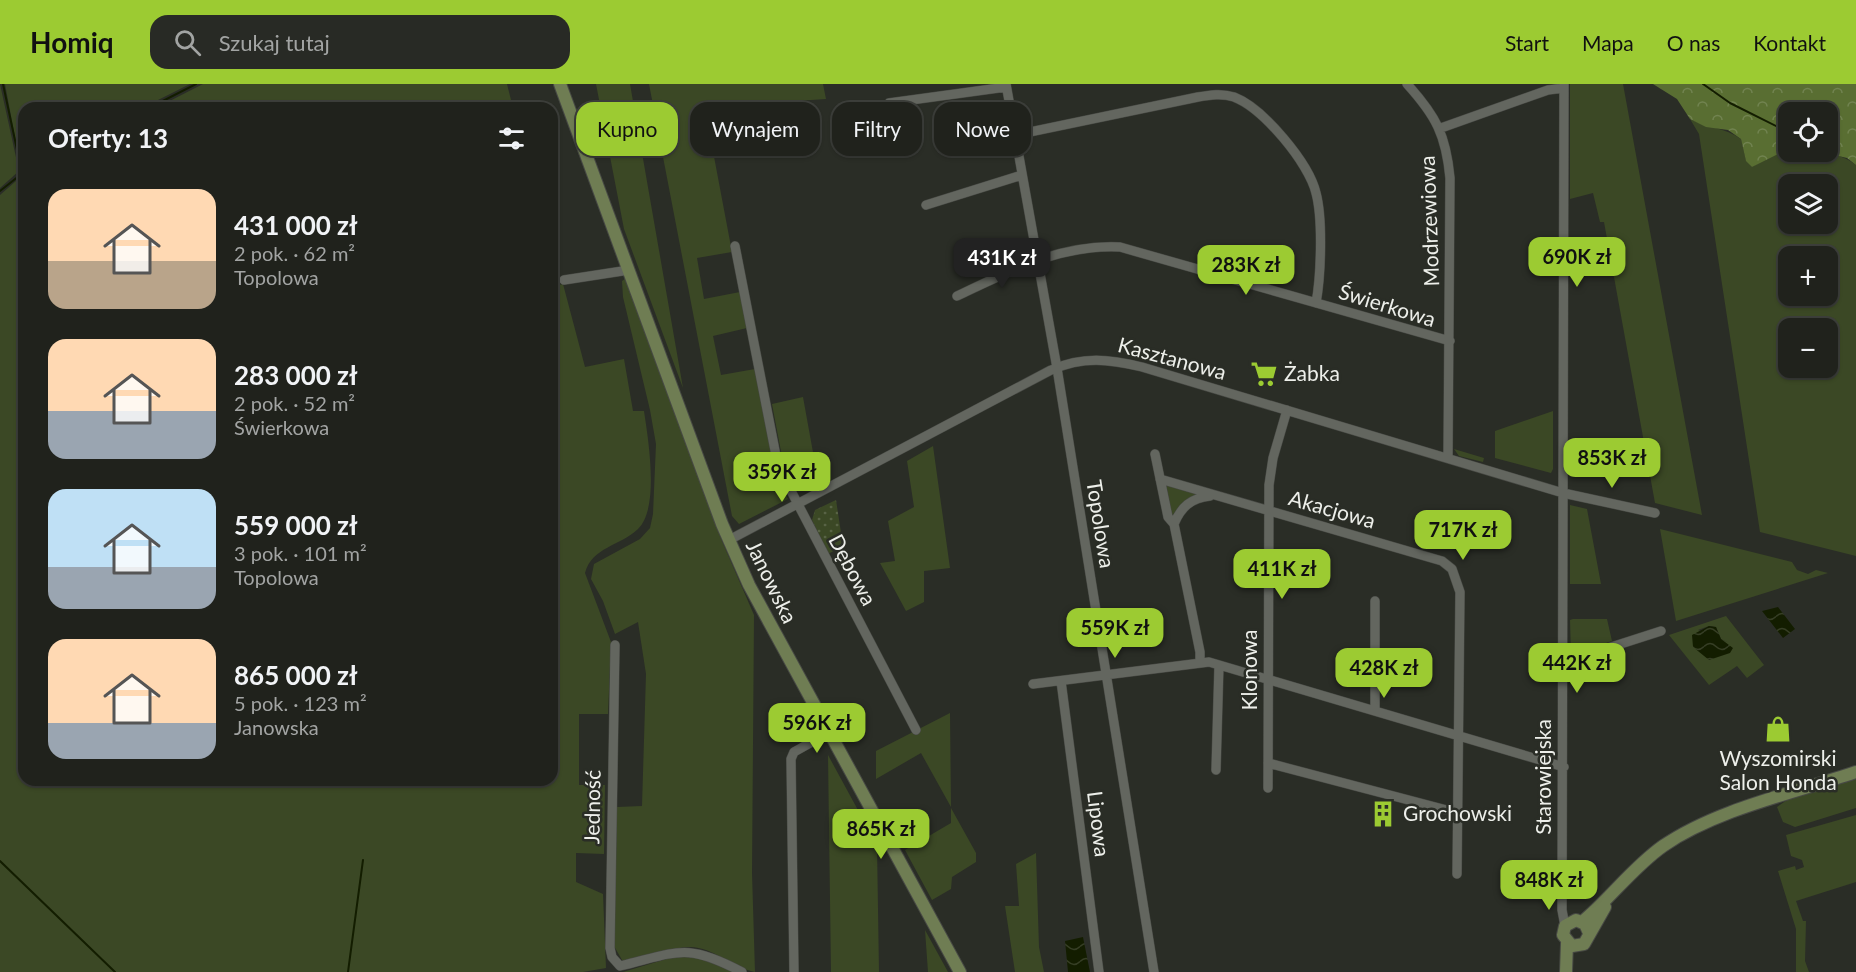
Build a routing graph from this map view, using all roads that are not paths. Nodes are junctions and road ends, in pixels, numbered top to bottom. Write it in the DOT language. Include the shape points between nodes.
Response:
graph roads {
  1 [pos="560,84"];
  2 [pos="1407,84"];
  3 [pos="1006,86"];
  4 [pos="1564,86"];
  5 [pos="896,102"];
  6 [pos="1009,102"];
  7 [pos="1441,128"];
  8 [pos="1031,132"];
  9 [pos="1019,156"];
  10 [pos="1022,175"];
  11 [pos="926,205"];
  12 [pos="735,246"];
  13 [pos="1037,259"];
  14 [pos="629,270"];
  15 [pos="564,280"];
  16 [pos="957,296"];
  17 [pos="1316,303"];
  18 [pos="1450,342"];
  19 [pos="1057,368"];
  20 [pos="1287,410"];
  21 [pos="1155,454"];
  22 [pos="1448,457"];
  23 [pos="1160,479"];
  24 [pos="1563,493"];
  25 [pos="1215,495"];
  26 [pos="798,504"];
  27 [pos="1269,511"];
  28 [pos="1655,513"];
  29 [pos="1174,524"];
  30 [pos="729,540"];
  31 [pos="1375,601"];
  32 [pos="1661,631"];
  33 [pos="615,645"];
  34 [pos="1564,659"];
  35 [pos="1200,662"];
  36 [pos="1219,665"];
  37 [pos="1107,674"];
  38 [pos="1268,679"];
  39 [pos="1061,681"];
  40 [pos="1033,684"];
  41 [pos="1375,710"];
  42 [pos="916,730"];
  43 [pos="828,733"];
  44 [pos="1459,735"];
  45 [pos="1268,763"];
  46 [pos="1564,767"];
  47 [pos="1216,770"];
  48 [pos="1856,772"];
  49 [pos="1268,788"];
  50 [pos="1458,813"];
  51 [pos="1457,874"];
  52 [pos="1613,893"];
  53 [pos="1574,922"];
  54 [pos="1589,933"];
  55 [pos="1567,943"];
  56 [pos="1580,946"];
  57 [pos="742,972"];
  58 [pos="794,972"];
  59 [pos="960,972"];
  60 [pos="1099,972"];
  61 [pos="1154,972"];
  62 [pos="1568,972"];
  1 -- 14 [label="main road, Janowska"];
  2 -- 7 [label="street, Modrzewiowa"];
  3 -- 5 [label="street, Topolowa"];
  3 -- 6 [label="street, Topolowa"];
  4 -- 7 [label="street, Modrzewiowa"];
  4 -- 24 [label="street, Starowiejska"];
  7 -- 18 [label="street, Modrzewiowa" via="1450,178"];
  8 -- 17 [label="street" via="1208,95 1230,96 1249,104 1300,159 1316,190"];
  9 -- 10 [label="street, Topolowa"];
  10 -- 11 [label="street"];
  10 -- 13 [label="street, Topolowa"];
  12 -- 26 [label="street, Dębowa" via="778,466"];
  13 -- 16 [label="street"];
  13 -- 17 [label="street, Świerkowa" via="1071,249 1120,247"];
  13 -- 19 [label="street, Topolowa"];
  14 -- 15 [label="street"];
  14 -- 30 [label="main road, Janowska"];
  17 -- 18 [label="street, Świerkowa"];
  18 -- 22 [label="street, Modrzewiowa"];
  19 -- 20 [label="street, Kasztanowa" via="1085,360 1116,361"];
  19 -- 26 [label="street, Kasztanowa"];
  19 -- 37 [label="street, Topolowa"];
  20 -- 22 [label="street, Kasztanowa"];
  20 -- 27 [label="street, Klonowa" via="1273,458"];
  21 -- 23 [label="street"];
  22 -- 24 [label="street, Kasztanowa"];
  23 -- 25 [label="street, Akacjowa"];
  23 -- 29 [label="street" via="1168,517"];
  24 -- 28 [label="street, Kasztanowa"];
  24 -- 34 [label="street, Starowiejska"];
  25 -- 27 [label="street, Akacjowa"];
  25 -- 29 [label="street" via="1186,504"];
  26 -- 30 [label="street, Kasztanowa"];
  26 -- 42 [label="street, Dębowa"];
  27 -- 38 [label="street, Klonowa"];
  27 -- 44 [label="street, Akacjowa" via="1442,561 1452,569 1460,592"];
  29 -- 35 [label="street"];
  30 -- 43 [label="main road, Janowska" via="759,607"];
  31 -- 41 [label="street"];
  32 -- 34 [label="street"];
  33 -- 57 [label="street, Jedność" via="612,957 620,966 690,951 714,957"];
  34 -- 46 [label="street, Starowiejska"];
  35 -- 36 [label="street"];
  35 -- 37 [label="street"];
  36 -- 38 [label="street"];
  36 -- 47 [label="street"];
  37 -- 39 [label="street"];
  37 -- 61 [label="street, Topolowa"];
  38 -- 41 [label="street"];
  38 -- 45 [label="street, Klonowa"];
  39 -- 40 [label="street"];
  39 -- 60 [label="street, Lipowa"];
  41 -- 44 [label="street"];
  43 -- 58 [label="street" via="794,752 791,759"];
  43 -- 59 [label="main road, Janowska"];
  44 -- 46 [label="street"];
  44 -- 50 [label="street, Akacjowa"];
  45 -- 49 [label="street, Klonowa"];
  45 -- 50 [label="street"];
  46 -- 53 [label="street, Starowiejska" via="1563,895"];
  48 -- 52 [label="main road" via="1689,831 1643,861"];
  50 -- 51 [label="street, Akacjowa"];
  52 -- 53 [label="main road"];
  52 -- 54 [label="main road"];
  53 -- 54 [label="main road"];
  53 -- 55 [label="main road" via="1563,935"];
  54 -- 56 [label="main road"];
  55 -- 56 [label="main road"];
  55 -- 62 [label="main road"];
  56 -- 62 [label="main road"];
}
